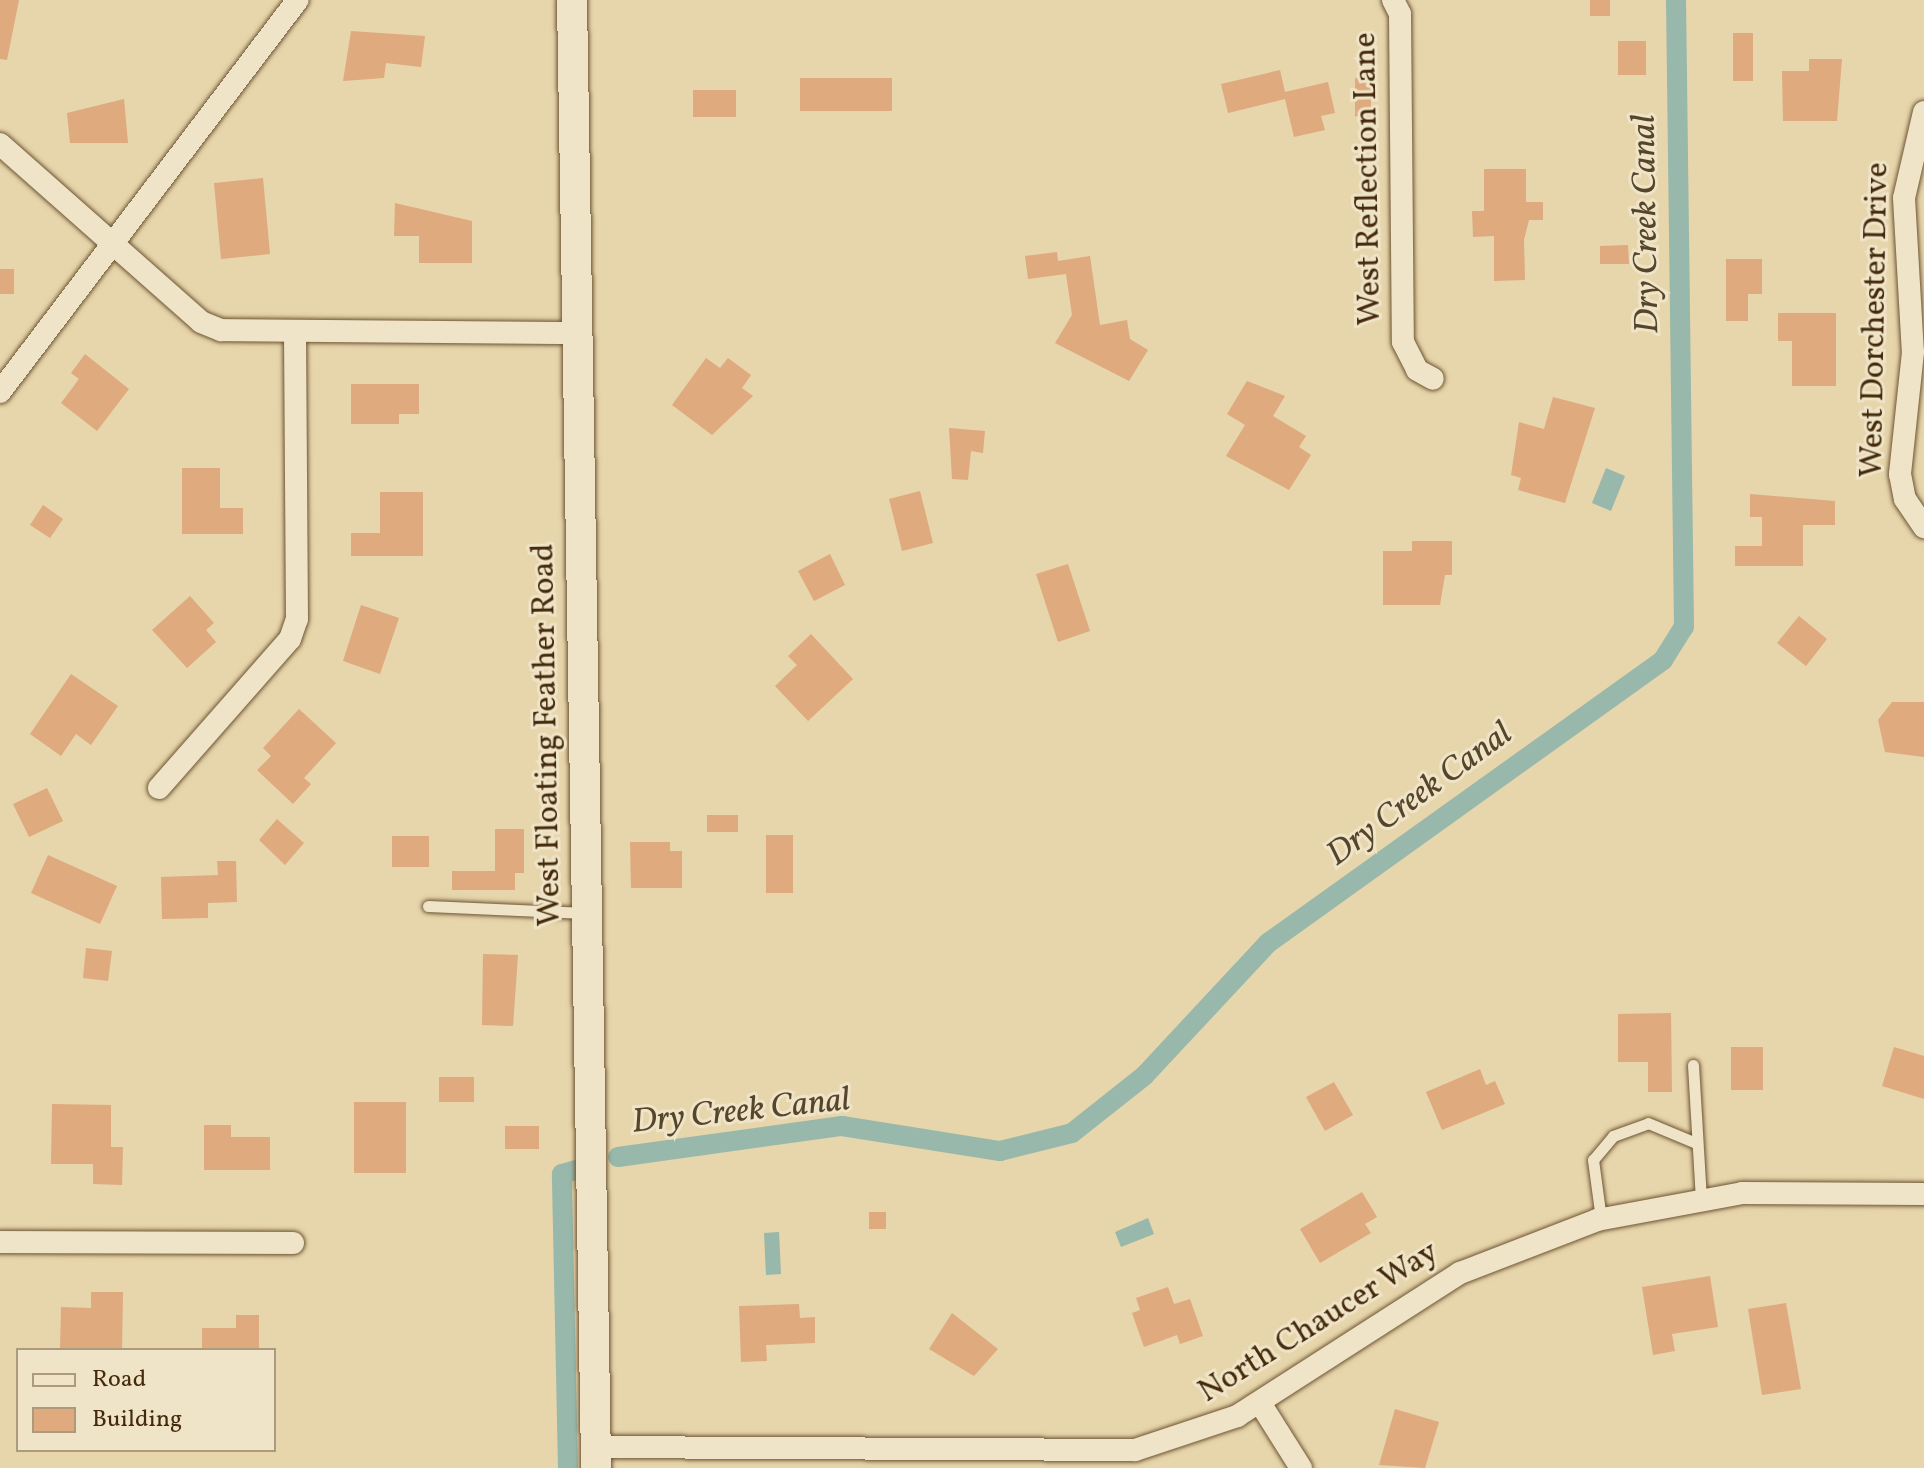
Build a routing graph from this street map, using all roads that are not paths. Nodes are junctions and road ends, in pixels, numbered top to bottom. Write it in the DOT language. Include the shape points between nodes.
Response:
graph roads {
  1 [pos="298,0"];
  2 [pos="572,0"];
  3 [pos="1401,5"];
  4 [pos="1924,112"];
  5 [pos="0,144"];
  6 [pos="112,245"];
  7 [pos="295,333"];
  8 [pos="577,333"];
  9 [pos="1433,379"];
  10 [pos="0,392"];
  11 [pos="1924,527"];
  12 [pos="159,788"];
  13 [pos="428,906"];
  14 [pos="587,913"];
  15 [pos="1693,1065"];
  16 [pos="1696,1143"];
  17 [pos="1924,1194"];
  18 [pos="1701,1199"];
  19 [pos="1601,1219"];
  20 [pos="0,1242"];
  21 [pos="293,1243"];
  22 [pos="1260,1403"];
  23 [pos="596,1458"];
  24 [pos="1301,1468"];
  1 -- 6 [label="street"];
  2 -- 8 [label="main road, West Floating Feather Road"];
  3 -- 9 [label="street, West Reflection Lane" via="1403,342 1417,370"];
  4 -- 11 [label="street, West Dorchester Drive" via="1904,198 1913,352 1900,474 1905,499"];
  5 -- 6 [label="street"];
  6 -- 7 [label="street" via="201,322 242,333"];
  6 -- 10 [label="street"];
  7 -- 8 [label="street"];
  7 -- 12 [label="street" via="297,619 290,639"];
  8 -- 14 [label="main road, West Floating Feather Road"];
  13 -- 14 [label="lane"];
  14 -- 23 [label="main road, West Floating Feather Road"];
  15 -- 16 [label="lane"];
  16 -- 18 [label="lane"];
  16 -- 19 [label="lane" via="1648,1123 1613,1136 1593,1160"];
  17 -- 18 [label="street, North Chaucer Way" via="1815,1189"];
  18 -- 19 [label="street, North Chaucer Way"];
  19 -- 22 [label="street, North Chaucer Way" via="1460,1273 1346,1340"];
  20 -- 21 [label="street"];
  22 -- 23 [label="street, North Chaucer Way" via="1187,1437 1108,1453"];
  22 -- 24 [label="street"];
}
